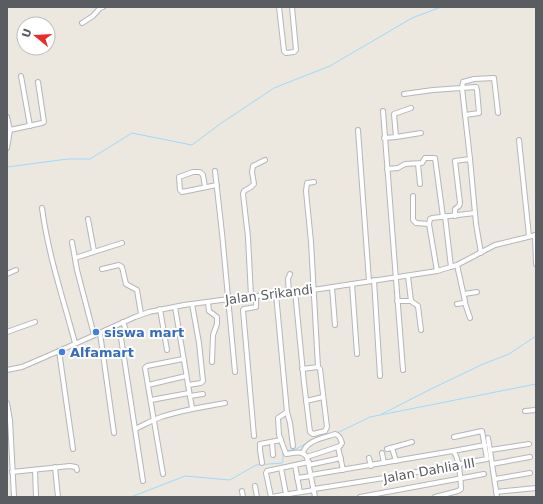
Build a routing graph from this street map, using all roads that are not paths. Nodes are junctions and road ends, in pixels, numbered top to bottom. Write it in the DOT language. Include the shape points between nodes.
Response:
graph roads {
  1 [pos="103,7"];
  2 [pos="279,7"];
  3 [pos="292,7"];
  4 [pos="82,23"];
  5 [pos="21,76"];
  6 [pos="38,82"];
  7 [pos="462,88"];
  8 [pos="404,94"];
  9 [pos="411,108"];
  10 [pos="383,111"];
  11 [pos="498,113"];
  12 [pos="465,115"];
  13 [pos="7,117"];
  14 [pos="30,126"];
  15 [pos="10,130"];
  16 [pos="358,130"];
  17 [pos="421,133"];
  18 [pos="396,137"];
  19 [pos="384,138"];
  20 [pos="519,140"];
  21 [pos="7,148"];
  22 [pos="470,159"];
  23 [pos="265,160"];
  24 [pos="418,164"];
  25 [pos="387,169"];
  26 [pos="215,171"];
  27 [pos="314,182"];
  28 [pos="420,184"];
  29 [pos="217,185"];
  30 [pos="205,187"];
  31 [pos="413,196"];
  32 [pos="42,208"];
  33 [pos="475,213"];
  34 [pos="444,216"];
  35 [pos="455,216"];
  36 [pos="88,219"];
  37 [pos="429,224"];
  38 [pos="535,235"];
  39 [pos="529,236"];
  40 [pos="72,242"];
  41 [pos="122,243"];
  42 [pos="94,251"];
  43 [pos="481,253"];
  44 [pos="75,258"];
  45 [pos="536,262"];
  46 [pos="457,265"];
  47 [pos="451,267"];
  48 [pos="102,269"];
  49 [pos="16,270"];
  50 [pos="437,271"];
  51 [pos="7,274"];
  52 [pos="290,274"];
  53 [pos="408,276"];
  54 [pos="396,277"];
  55 [pos="372,281"];
  56 [pos="352,284"];
  57 [pos="332,287"];
  58 [pos="313,290"];
  59 [pos="288,292"];
  60 [pos="295,292"];
  61 [pos="477,292"];
  62 [pos="276,294"];
  63 [pos="464,294"];
  64 [pos="251,296"];
  65 [pos="256,296"];
  66 [pos="229,299"];
  67 [pos="397,301"];
  68 [pos="411,301"];
  69 [pos="208,302"];
  70 [pos="465,302"];
  71 [pos="192,304"];
  72 [pos="457,304"];
  73 [pos="175,307"];
  74 [pos="160,310"];
  75 [pos="141,314"];
  76 [pos="470,318"];
  77 [pos="35,322"];
  78 [pos="123,322"];
  79 [pos="335,325"];
  80 [pos="421,330"];
  81 [pos="7,332"];
  82 [pos="100,333"];
  83 [pos="94,335"];
  84 [pos="75,344"];
  85 [pos="167,350"];
  86 [pos="59,351"];
  87 [pos="357,354"];
  88 [pos="183,359"];
  89 [pos="212,362"];
  90 [pos="318,367"];
  91 [pos="302,369"];
  92 [pos="7,370"];
  93 [pos="403,370"];
  94 [pos="235,372"];
  95 [pos="186,376"];
  96 [pos="380,376"];
  97 [pos="148,385"];
  98 [pos="188,385"];
  99 [pos="189,394"];
  100 [pos="203,394"];
  101 [pos="323,397"];
  102 [pos="151,400"];
  103 [pos="306,401"];
  104 [pos="7,403"];
  105 [pos="225,403"];
  106 [pos="192,408"];
  107 [pos="536,410"];
  108 [pos="525,411"];
  109 [pos="286,412"];
  110 [pos="155,419"];
  111 [pos="135,429"];
  112 [pos="114,433"];
  113 [pos="254,436"];
  114 [pos="454,437"];
  115 [pos="488,438"];
  116 [pos="281,440"];
  117 [pos="272,442"];
  118 [pos="412,442"];
  119 [pos="529,444"];
  120 [pos="485,445"];
  121 [pos="293,446"];
  122 [pos="338,447"];
  123 [pos="72,448"];
  124 [pos="392,448"];
  125 [pos="387,449"];
  126 [pos="490,450"];
  127 [pos="453,451"];
  128 [pos="303,453"];
  129 [pos="382,454"];
  130 [pos="273,455"];
  131 [pos="530,457"];
  132 [pos="341,458"];
  133 [pos="369,458"];
  134 [pos="488,459"];
  135 [pos="396,461"];
  136 [pos="308,462"];
  137 [pos="262,463"];
  138 [pos="384,463"];
  139 [pos="458,464"];
  140 [pos="295,465"];
  141 [pos="491,465"];
  142 [pos="371,466"];
  143 [pos="55,467"];
  144 [pos="281,468"];
  145 [pos="35,470"];
  146 [pos="77,470"];
  147 [pos="343,470"];
  148 [pos="530,473"];
  149 [pos="12,474"];
  150 [pos="163,474"];
  151 [pos="484,474"];
  152 [pos="311,475"];
  153 [pos="7,476"];
  154 [pos="297,478"];
  155 [pos="460,478"];
  156 [pos="495,479"];
  157 [pos="143,481"];
  158 [pos="255,486"];
  159 [pos="536,488"];
  160 [pos="314,489"];
  161 [pos="242,491"];
  162 [pos="300,492"];
  163 [pos="286,494"];
  164 [pos="497,495"];
  165 [pos="14,497"];
  166 [pos="36,497"];
  167 [pos="58,497"];
  168 [pos="243,497"];
  169 [pos="257,497"];
  170 [pos="271,497"];
  171 [pos="315,497"];
  172 [pos="360,497"];
  173 [pos="435,497"];
  1 -- 4 [label="street"];
  2 -- 3 [label="street" via="286,53 296,50"];
  5 -- 14 [label="street"];
  6 -- 14 [label="street" via="44,121"];
  7 -- 8 [label="street"];
  7 -- 11 [label="street" via="465,81 494,78"];
  7 -- 12 [label="street"];
  7 -- 12 [label="street" via="476,87 478,90 479,113"];
  9 -- 18 [label="street" via="394,114"];
  10 -- 19 [label="street"];
  12 -- 22 [label="street"];
  13 -- 15 [label="street"];
  14 -- 15 [label="street"];
  15 -- 21 [label="street"];
  16 -- 55 [label="street"];
  17 -- 18 [label="street"];
  18 -- 19 [label="street"];
  19 -- 25 [label="street"];
  20 -- 39 [label="street"];
  22 -- 33 [label="street"];
  22 -- 35 [label="street" via="455,161 460,203 455,209"];
  23 -- 64 [label="street" via="253,166 254,184 243,194"];
  24 -- 25 [label="street" via="405,164"];
  24 -- 28 [label="street"];
  24 -- 34 [label="street" via="425,158 436,159"];
  25 -- 54 [label="street"];
  26 -- 29 [label="street"];
  27 -- 58 [label="street" via="307,183 306,186"];
  29 -- 30 [label="street"];
  29 -- 66 [label="street"];
  30 -- 30 [label="street" via="182,192 179,177 200,172"];
  31 -- 37 [label="street" via="414,222"];
  32 -- 84 [label="street" via="50,255"];
  33 -- 35 [label="street"];
  33 -- 43 [label="street"];
  34 -- 35 [label="street"];
  34 -- 37 [label="street" via="431,218"];
  34 -- 47 [label="street"];
  36 -- 42 [label="street"];
  37 -- 50 [label="street"];
  38 -- 39 [label="street, Jalan Srikandi"];
  38 -- 45 [label="street"];
  39 -- 43 [label="street, Jalan Srikandi" via="505,242"];
  40 -- 44 [label="street"];
  41 -- 42 [label="street"];
  42 -- 44 [label="street"];
  43 -- 46 [label="street, Jalan Srikandi"];
  44 -- 83 [label="street"];
  46 -- 47 [label="street, Jalan Srikandi"];
  46 -- 63 [label="street"];
  47 -- 50 [label="street, Jalan Srikandi"];
  48 -- 75 [label="street" via="122,266 126,284 137,290"];
  49 -- 51 [label="street"];
  50 -- 53 [label="street, Jalan Srikandi"];
  52 -- 59 [label="street"];
  53 -- 54 [label="street, Jalan Srikandi"];
  53 -- 68 [label="street"];
  54 -- 55 [label="street, Jalan Srikandi"];
  54 -- 67 [label="street"];
  55 -- 56 [label="street, Jalan Srikandi"];
  55 -- 96 [label="street"];
  56 -- 57 [label="street, Jalan Srikandi"];
  56 -- 87 [label="street"];
  57 -- 58 [label="street, Jalan Srikandi"];
  57 -- 79 [label="street"];
  58 -- 60 [label="street, Jalan Srikandi"];
  58 -- 90 [label="street"];
  59 -- 60 [label="street, Jalan Srikandi"];
  59 -- 62 [label="street, Jalan Srikandi"];
  60 -- 91 [label="street"];
  61 -- 63 [label="street"];
  62 -- 65 [label="street, Jalan Srikandi"];
  62 -- 109 [label="street"];
  63 -- 70 [label="street"];
  64 -- 65 [label="street, Jalan Srikandi"];
  64 -- 66 [label="street, Jalan Srikandi"];
  65 -- 113 [label="street" via="256,307 243,310"];
  66 -- 69 [label="street, Jalan Srikandi"];
  66 -- 94 [label="street"];
  67 -- 68 [label="street"];
  67 -- 93 [label="street"];
  68 -- 80 [label="street" via="418,306"];
  69 -- 71 [label="street, Jalan Srikandi"];
  69 -- 89 [label="street" via="209,311 217,317 218,322 213,336"];
  70 -- 72 [label="street"];
  70 -- 76 [label="street"];
  71 -- 73 [label="street, Jalan Srikandi"];
  71 -- 98 [label="street" via="203,381"];
  73 -- 74 [label="street, Jalan Srikandi"];
  73 -- 88 [label="street"];
  74 -- 75 [label="street, Jalan Srikandi"];
  74 -- 85 [label="street"];
  75 -- 78 [label="street, Jalan Srikandi"];
  77 -- 81 [label="street"];
  78 -- 82 [label="street, Jalan Srikandi"];
  78 -- 111 [label="street" via="127,333 121,338"];
  82 -- 83 [label="street, Jalan Srikandi"];
  82 -- 112 [label="street"];
  83 -- 84 [label="street, Jalan Srikandi"];
  84 -- 86 [label="street, Jalan Srikandi"];
  86 -- 92 [label="street, Jalan Srikandi" via="22,367"];
  86 -- 123 [label="street"];
  88 -- 95 [label="street"];
  88 -- 97 [label="street" via="146,367"];
  90 -- 91 [label="street"];
  90 -- 101 [label="street"];
  91 -- 103 [label="street"];
  95 -- 97 [label="street"];
  95 -- 98 [label="street"];
  97 -- 102 [label="street"];
  98 -- 99 [label="street"];
  99 -- 100 [label="street"];
  99 -- 102 [label="street"];
  99 -- 106 [label="street"];
  101 -- 103 [label="street"];
  101 -- 103 [label="street" via="327,429 325,431 311,433"];
  102 -- 110 [label="street"];
  104 -- 149 [label="street"];
  105 -- 106 [label="street"];
  106 -- 110 [label="street"];
  107 -- 108 [label="street"];
  109 -- 116 [label="street" via="280,415 278,421"];
  109 -- 121 [label="street"];
  110 -- 111 [label="street"];
  110 -- 150 [label="street"];
  111 -- 157 [label="street"];
  114 -- 120 [label="street, Jalan Dahlia III" via="482,431"];
  115 -- 126 [label="street"];
  116 -- 117 [label="street"];
  116 -- 128 [label="street" via="286,454"];
  117 -- 130 [label="street"];
  117 -- 137 [label="street" via="260,444"];
  118 -- 124 [label="street"];
  119 -- 126 [label="street"];
  120 -- 127 [label="street"];
  120 -- 134 [label="street, Jalan Dahlia III"];
  122 -- 128 [label="street" via="341,441 335,434 308,444"];
  122 -- 132 [label="street"];
  122 -- 136 [label="street"];
  124 -- 125 [label="street"];
  124 -- 135 [label="street"];
  126 -- 141 [label="street"];
  127 -- 135 [label="street"];
  127 -- 139 [label="street"];
  128 -- 136 [label="street"];
  129 -- 138 [label="street"];
  131 -- 141 [label="street"];
  132 -- 136 [label="street"];
  132 -- 147 [label="street"];
  133 -- 142 [label="street"];
  134 -- 139 [label="street, Jalan Dahlia III"];
  134 -- 141 [label="street"];
  135 -- 138 [label="street"];
  136 -- 140 [label="street"];
  136 -- 152 [label="street"];
  138 -- 142 [label="street"];
  139 -- 155 [label="street"];
  139 -- 160 [label="street, Jalan Dahlia III"];
  140 -- 144 [label="street"];
  140 -- 154 [label="street"];
  141 -- 156 [label="street"];
  142 -- 147 [label="street"];
  143 -- 145 [label="street"];
  143 -- 146 [label="street" via="74,466"];
  143 -- 167 [label="street"];
  144 -- 163 [label="street"];
  144 -- 170 [label="street" via="266,471"];
  145 -- 149 [label="street"];
  145 -- 166 [label="street"];
  147 -- 152 [label="street"];
  148 -- 156 [label="street"];
  149 -- 153 [label="street"];
  149 -- 165 [label="street"];
  151 -- 155 [label="street"];
  152 -- 154 [label="street"];
  152 -- 160 [label="street"];
  154 -- 162 [label="street"];
  155 -- 172 [label="street"];
  155 -- 173 [label="street" via="460,490"];
  156 -- 164 [label="street"];
  158 -- 169 [label="street"];
  159 -- 164 [label="street"];
  160 -- 162 [label="street, Jalan Dahlia III"];
  160 -- 171 [label="street"];
  161 -- 168 [label="street"];
  162 -- 163 [label="street, Jalan Dahlia III"];
  163 -- 170 [label="street, Jalan Dahlia III"];
}
